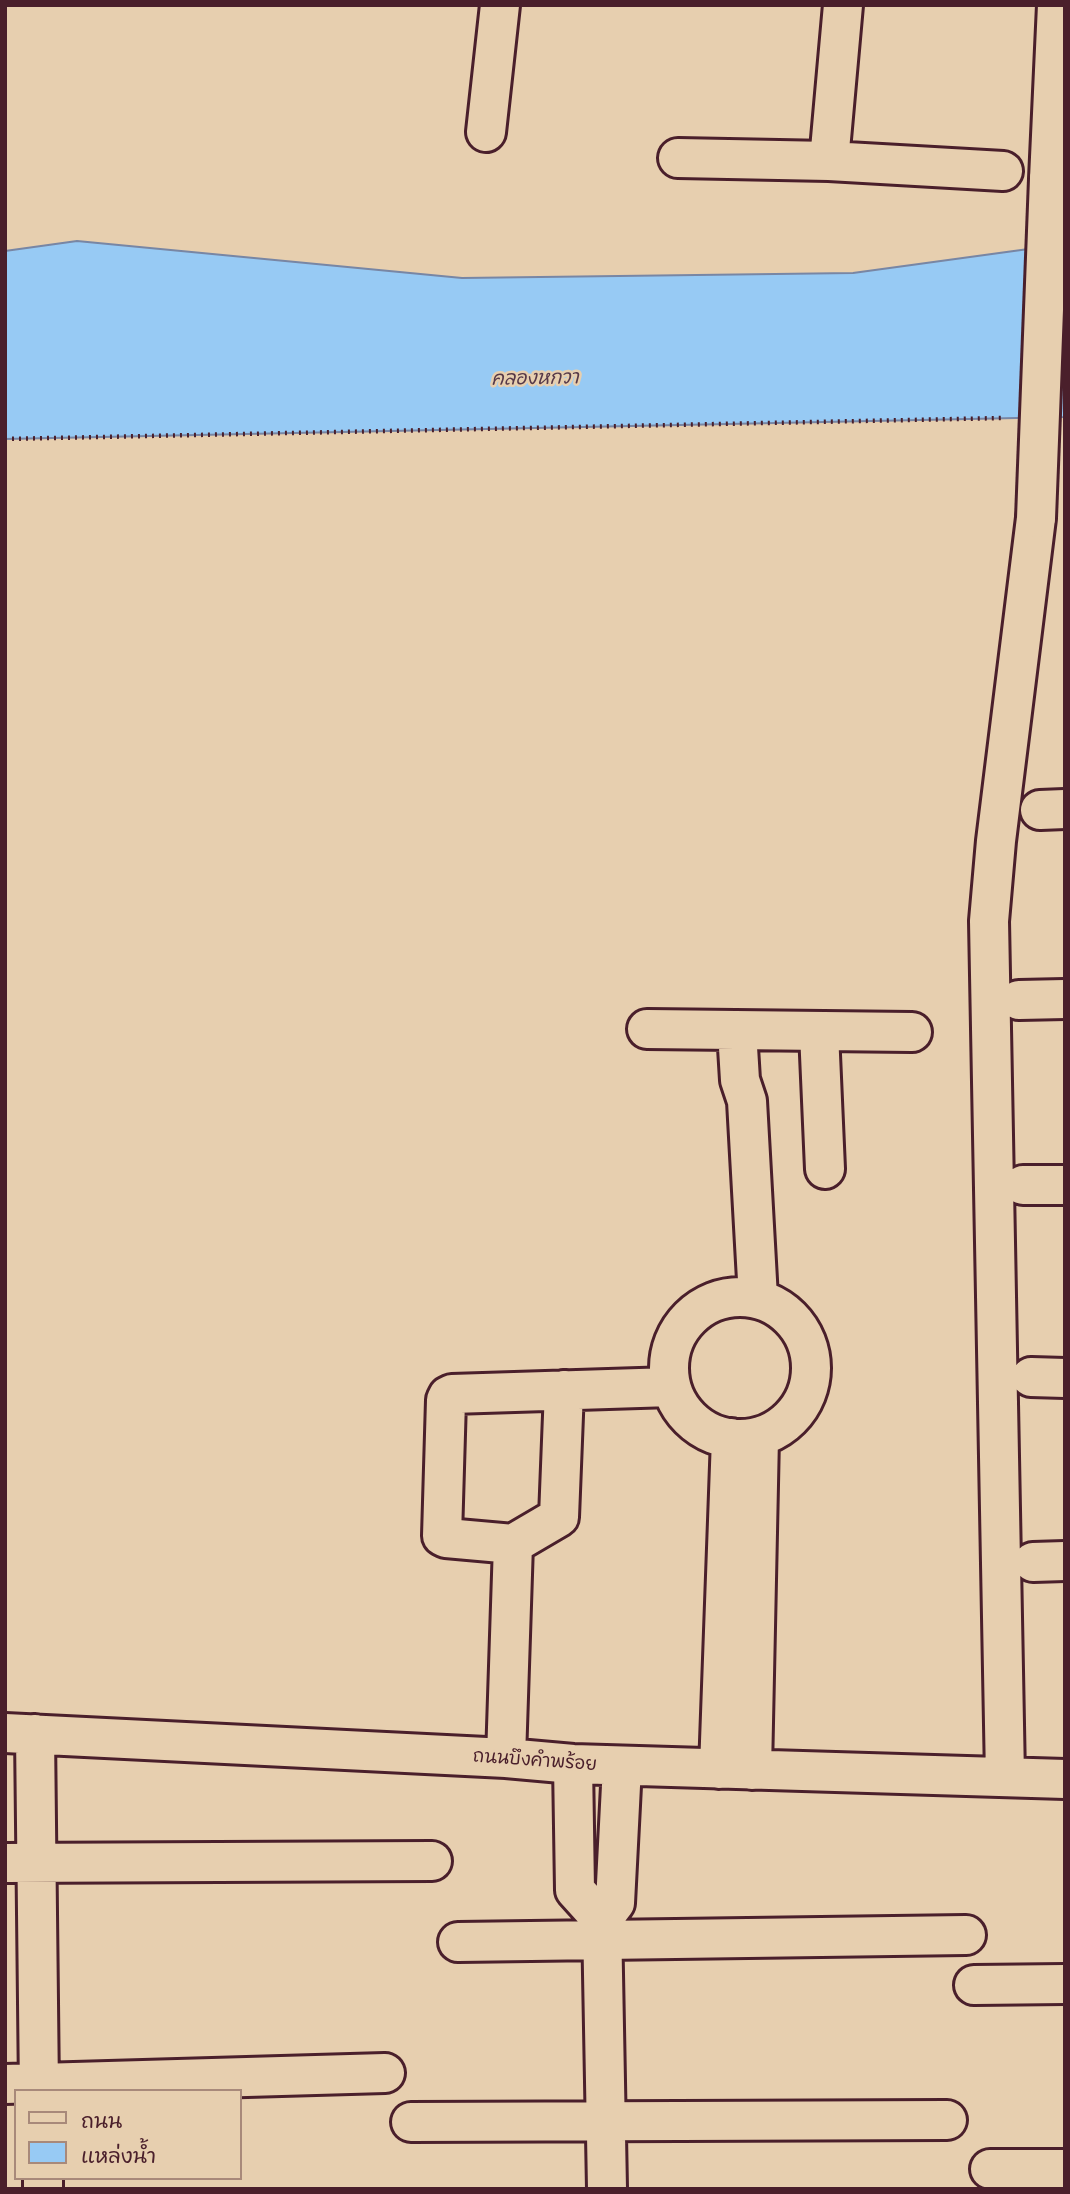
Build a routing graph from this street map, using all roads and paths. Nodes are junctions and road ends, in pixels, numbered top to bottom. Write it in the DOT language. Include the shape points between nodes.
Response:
graph roads {
  1 [pos="500,5"];
  2 [pos="843,5"];
  3 [pos="1057,5"];
  4 [pos="486,132"];
  5 [pos="678,159"];
  6 [pos="828,160"];
  7 [pos="1003,171"];
  8 [pos="1009,418"];
  9 [pos="5,439"];
  10 [pos="1065,999"];
  11 [pos="1019,1000"];
  12 [pos="647,1029"];
  13 [pos="737,1031"];
  14 [pos="819,1032"];
  15 [pos="912,1032"];
  16 [pos="825,1169"];
  17 [pos="1023,1185"];
  18 [pos="1065,1185"];
  19 [pos="743,1298"];
  20 [pos="671,1387"];
  21 [pos="564,1390"];
  22 [pos="745,1437"];
  23 [pos="513,1544"];
  24 [pos="20,1734"];
  25 [pos="506,1758"];
  26 [pos="573,1764"];
  27 [pos="622,1766"];
  28 [pos="736,1770"];
  29 [pos="1005,1777"];
  30 [pos="1065,1779"];
  31 [pos="432,1861"];
  32 [pos="20,1863"];
  33 [pos="602,1930"];
  34 [pos="966,1935"];
  35 [pos="458,1942"];
  36 [pos="1065,1984"];
  37 [pos="974,1985"];
  38 [pos="385,2073"];
  39 [pos="28,2086"];
  40 [pos="947,2120"];
  41 [pos="411,2122"];
  42 [pos="606,2122"];
  43 [pos="989,2169"];
  44 [pos="1065,2169"];
  45 [pos="607,2189"];
  1 -- 4 [label="street"];
  2 -- 6 [label="street"];
  3 -- 29 [label="street, bridge" via="1036,518 989,920"];
  5 -- 6 [label="street"];
  6 -- 7 [label="street"];
  8 -- 9 [label="path"];
  10 -- 11 [label="street"];
  12 -- 13 [label="street"];
  13 -- 14 [label="street"];
  13 -- 19 [label="street" via="740,1080 729,1099"];
  14 -- 15 [label="street"];
  14 -- 16 [label="street"];
  17 -- 18 [label="street"];
  19 -- 20 [label="street" via="703,1306 689,1317 670,1350"];
  19 -- 22 [label="street" via="776,1305 790,1316 810,1349 812,1367 810,1386 792,1418 777,1430"];
  20 -- 21 [label="street"];
  20 -- 22 [label="street" via="678,1404 704,1430 722,1437"];
  21 -- 23 [label="street" via="559,1517"];
  21 -- 23 [label="street" via="452,1394 446,1400 443,1536"];
  22 -- 28 [label="street"];
  23 -- 25 [label="street"];
  24 -- 25 [label="street, ถนนบึงคำพร้อย"];
  24 -- 32 [label="street"];
  25 -- 26 [label="street, ถนนบึงคำพร้อย"];
  26 -- 27 [label="street, ถนนบึงคำพร้อย"];
  26 -- 33 [label="street" via="575,1890"];
  27 -- 28 [label="street, ถนนบึงคำพร้อย"];
  27 -- 33 [label="street" via="615,1903"];
  28 -- 29 [label="street, ถนนบึงคำพร้อย"];
  29 -- 30 [label="street, ถนนบึงคำพร้อย"];
  31 -- 32 [label="street"];
  32 -- 39 [label="street"];
  33 -- 34 [label="street"];
  33 -- 35 [label="street"];
  33 -- 42 [label="street"];
  36 -- 37 [label="street"];
  38 -- 39 [label="street"];
  40 -- 42 [label="street"];
  41 -- 42 [label="street"];
  42 -- 45 [label="street"];
  43 -- 44 [label="street"];
}
